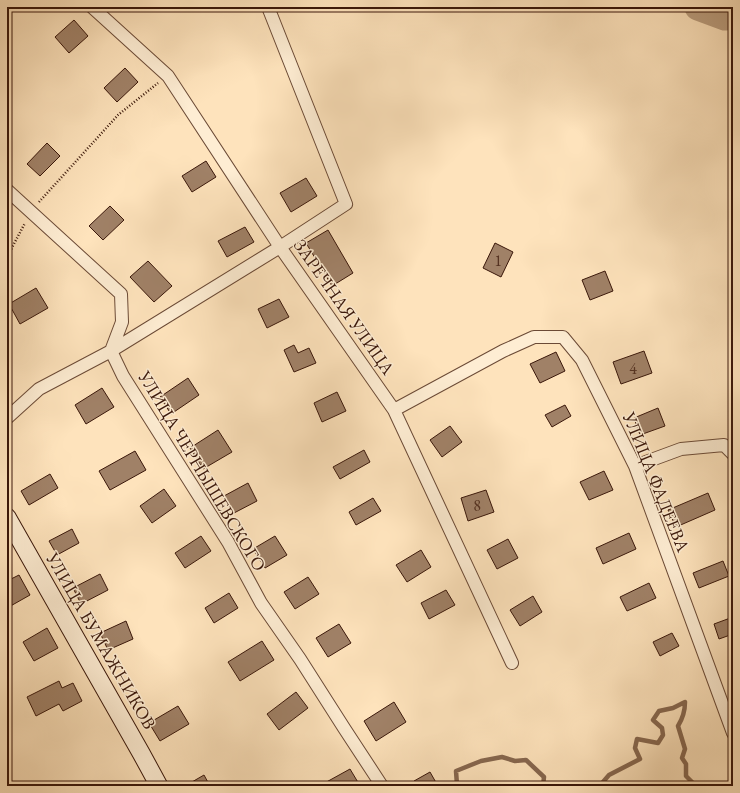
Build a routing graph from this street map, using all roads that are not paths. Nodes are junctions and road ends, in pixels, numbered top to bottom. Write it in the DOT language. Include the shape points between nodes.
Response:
graph roads {
  1 [pos="92,7"];
  2 [pos="268,7"];
  3 [pos="7,190"];
  4 [pos="280,247"];
  5 [pos="111,351"];
  6 [pos="394,410"];
  7 [pos="7,418"];
  8 [pos="733,454"];
  9 [pos="635,466"];
  10 [pos="7,517"];
  11 [pos="512,663"];
  12 [pos="733,733"];
  13 [pos="159,786"];
  14 [pos="382,786"];
  1 -- 4 [label="street, ЗАРЕЧНАЯ УЛИЦА" via="168,76"];
  2 -- 4 [label="street" via="346,204"];
  3 -- 5 [label="street" via="122,294 122,322"];
  4 -- 5 [label="street"];
  4 -- 6 [label="street, ЗАРЕЧНАЯ УЛИЦА"];
  5 -- 7 [label="street" via="39,389"];
  5 -- 14 [label="street, УЛИЦА ЧЕРНЫШЕВСКОГО" via="123,376 228,542 261,603"];
  6 -- 9 [label="street, УЛИЦА ФАДЕЕВА" via="534,337 563,337 582,360"];
  6 -- 11 [label="street, ЗАРЕЧНАЯ УЛИЦА"];
  8 -- 9 [label="street" via="724,445 681,449"];
  9 -- 12 [label="street, УЛИЦА ФАДЕЕВА"];
  10 -- 13 [label="street, УЛИЦА БУМАЖНИКОВ"];
}
